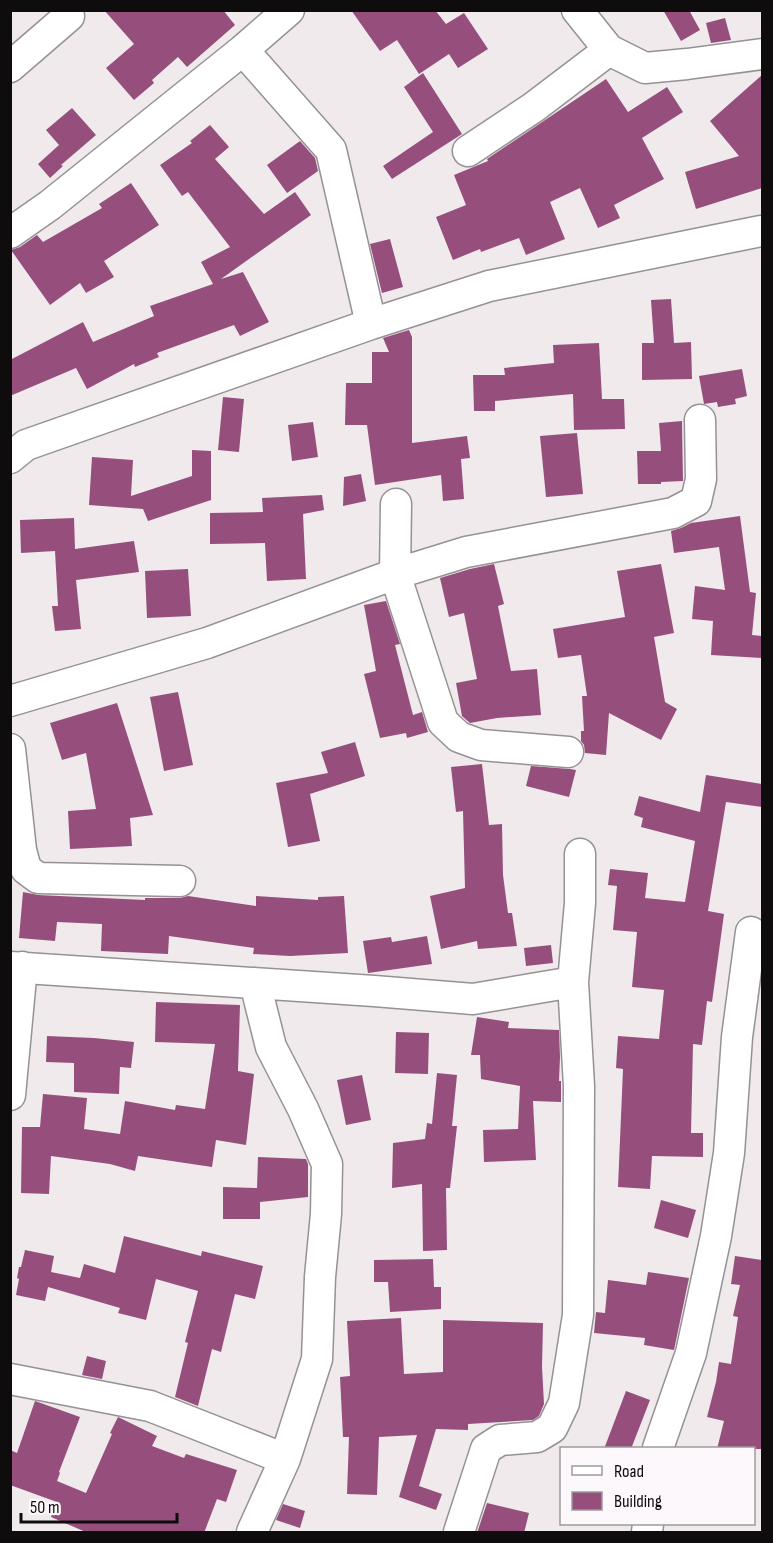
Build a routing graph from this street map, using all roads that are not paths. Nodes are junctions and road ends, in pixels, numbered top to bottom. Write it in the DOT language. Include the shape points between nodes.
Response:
graph roads {
  1 [pos="289,10"];
  2 [pos="577,10"];
  3 [pos="69,16"];
  4 [pos="243,50"];
  5 [pos="609,50"];
  6 [pos="762,54"];
  7 [pos="10,68"];
  8 [pos="468,151"];
  9 [pos="761,231"];
  10 [pos="10,233"];
  11 [pos="371,324"];
  12 [pos="700,420"];
  13 [pos="10,458"];
  14 [pos="396,504"];
  15 [pos="395,574"];
  16 [pos="10,701"];
  17 [pos="10,749"];
  18 [pos="568,752"];
  19 [pos="580,854"];
  20 [pos="180,881"];
  21 [pos="751,932"];
  22 [pos="16,967"];
  23 [pos="573,982"];
  24 [pos="255,983"];
  25 [pos="10,1095"];
  26 [pos="10,1379"];
  27 [pos="659,1447"];
  28 [pos="285,1459"];
  29 [pos="252,1533"];
  30 [pos="459,1533"];
  1 -- 4 [label="street"];
  2 -- 5 [label="street"];
  3 -- 7 [label="street"];
  4 -- 10 [label="street"];
  4 -- 11 [label="street" via="331,150"];
  5 -- 6 [label="street" via="645,68"];
  5 -- 8 [label="street"];
  9 -- 11 [label="street" via="489,286"];
  11 -- 13 [label="street" via="26,445"];
  12 -- 15 [label="street" via="696,501 673,513 466,552"];
  14 -- 15 [label="street"];
  15 -- 16 [label="street" via="207,643"];
  15 -- 18 [label="street" via="443,722 459,737 481,745"];
  17 -- 20 [label="street" via="21,850 26,869 38,879"];
  19 -- 23 [label="street"];
  21 -- 27 [label="street" via="737,1037 729,1154 716,1236 691,1353"];
  22 -- 24 [label="street"];
  22 -- 25 [label="street"];
  23 -- 24 [label="street" via="473,999"];
  23 -- 30 [label="street" via="579,1086 578,1315 564,1403 552,1428 537,1437 500,1440 486,1449"];
  24 -- 28 [label="street" via="271,1047 327,1164 317,1359"];
  26 -- 28 [label="street" via="150,1406"];
  28 -- 29 [label="street"];
}
